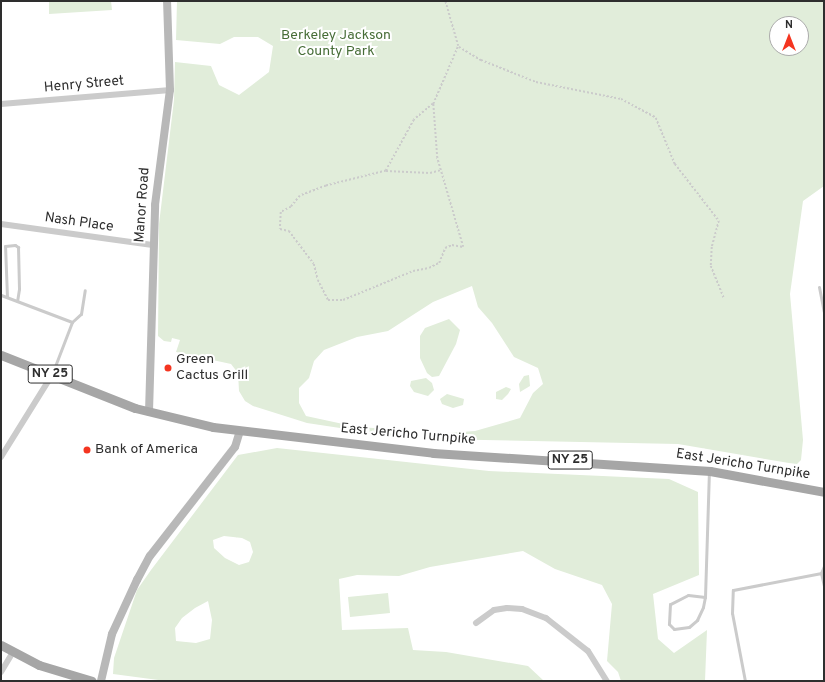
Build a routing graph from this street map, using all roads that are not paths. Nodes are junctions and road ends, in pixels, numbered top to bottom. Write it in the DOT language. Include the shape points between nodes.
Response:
graph roads {
  1 [pos="167,1"];
  2 [pos="170,90"];
  3 [pos="1,104"];
  4 [pos="1,224"];
  5 [pos="153,245"];
  6 [pos="819,287"];
  7 [pos="85,290"];
  8 [pos="1,295"];
  9 [pos="7,297"];
  10 [pos="17,301"];
  11 [pos="824,312"];
  12 [pos="72,322"];
  13 [pos="1,355"];
  14 [pos="52,375"];
  15 [pos="149,412"];
  16 [pos="240,431"];
  17 [pos="1,456"];
  18 [pos="710,471"];
  19 [pos="824,491"];
  20 [pos="824,566"];
  21 [pos="821,573"];
  22 [pos="824,586"];
  23 [pos="705,597"];
  24 [pos="476,623"];
  25 [pos="1,645"];
  26 [pos="13,652"];
  27 [pos="1,672"];
  28 [pos="92,681"];
  29 [pos="101,681"];
  30 [pos="607,681"];
  31 [pos="745,681"];
  1 -- 2 [label="street, Manor Road"];
  2 -- 3 [label="street, Henry Street"];
  2 -- 5 [label="street, Manor Road" via="159,165"];
  4 -- 5 [label="street, Nash Place"];
  5 -- 15 [label="street, Manor Road"];
  6 -- 11 [label="lane"];
  7 -- 12 [label="lane" via="81,314"];
  8 -- 9 [label="lane"];
  9 -- 10 [label="lane"];
  9 -- 10 [label="lane" via="5,246 15,245 18,247"];
  10 -- 12 [label="lane"];
  12 -- 14 [label="lane"];
  13 -- 14 [label="main road, East Jericho Turnpike / NY 25"];
  14 -- 15 [label="main road, East Jericho Turnpike / NY 25"];
  14 -- 17 [label="street"];
  15 -- 16 [label="main road, East Jericho Turnpike / NY 25"];
  16 -- 18 [label="main road, East Jericho Turnpike / NY 25" via="433,453"];
  16 -- 29 [label="street" via="235,447 153,551 136,580 112,634"];
  18 -- 19 [label="main road, East Jericho Turnpike / NY 25"];
  18 -- 23 [label="lane"];
  20 -- 21 [label="lane"];
  21 -- 22 [label="lane"];
  21 -- 31 [label="lane" via="734,590 732,613"];
  23 -- 23 [label="lane" via="697,620 690,627 674,629 669,624 670,604 688,595"];
  24 -- 30 [label="street" via="494,610 507,608 522,609 546,618 588,651"];
  25 -- 26 [label="main road"];
  26 -- 27 [label="street"];
  26 -- 28 [label="main road" via="39,665"];
}
